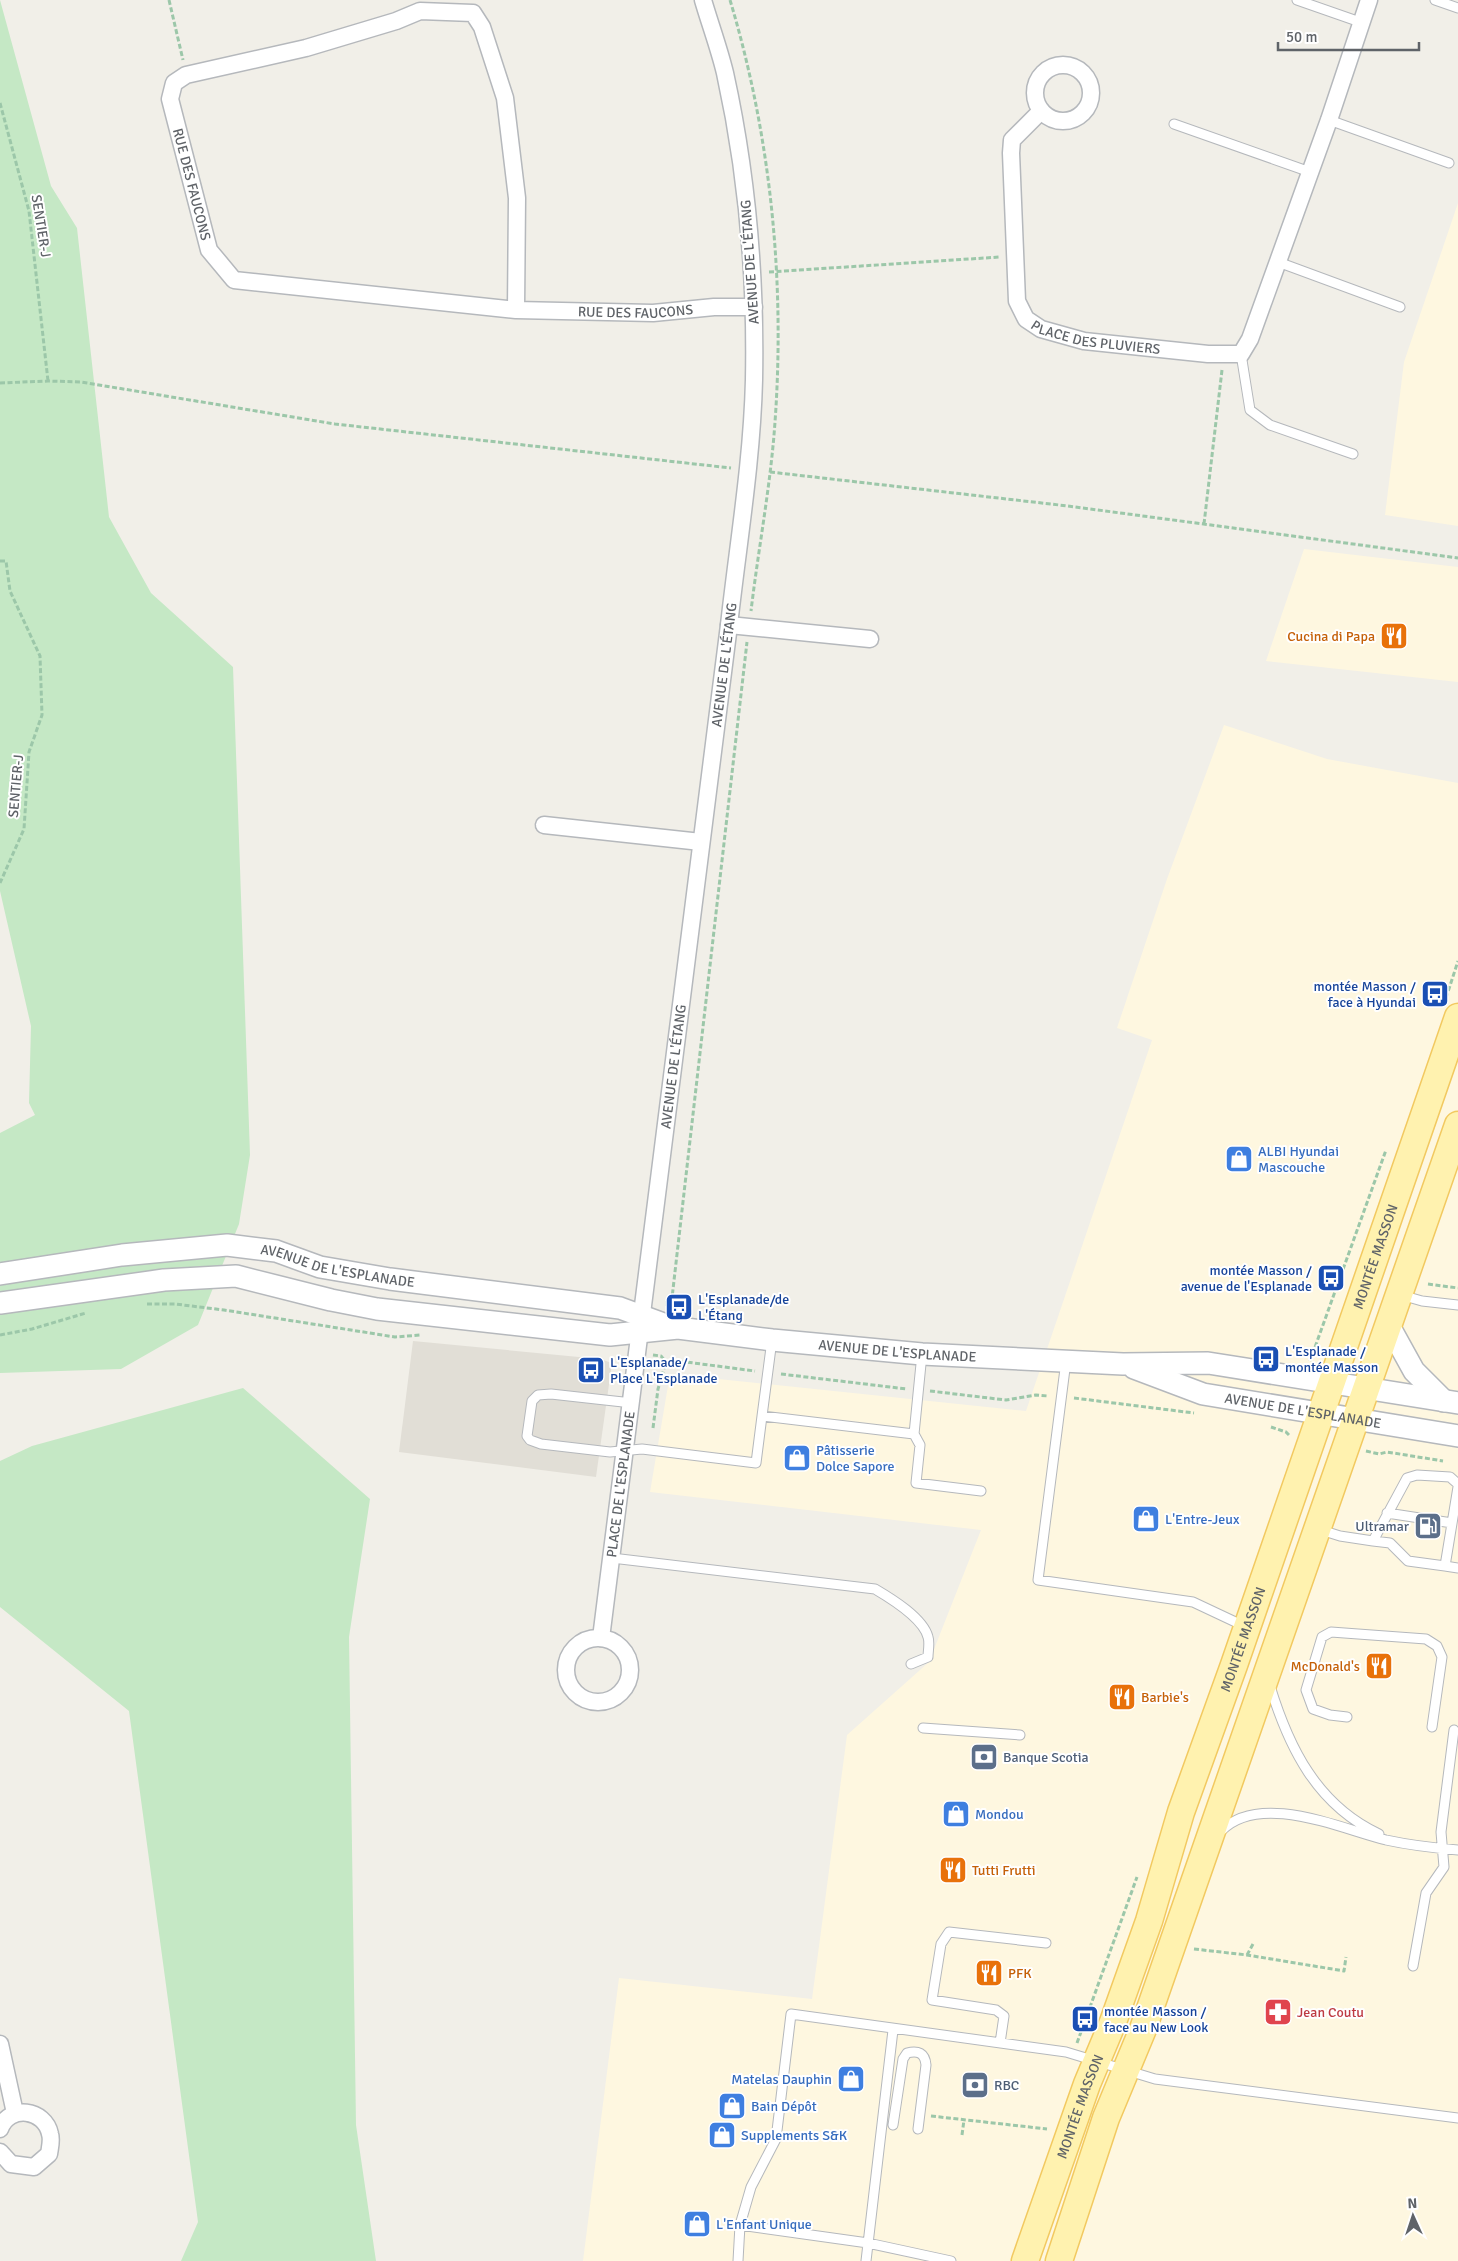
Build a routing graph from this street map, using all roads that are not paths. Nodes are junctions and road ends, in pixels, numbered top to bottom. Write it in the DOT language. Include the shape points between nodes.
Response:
graph roads {
  1 [pos="703,0"];
  2 [pos="1297,0"];
  3 [pos="1368,0"];
  4 [pos="1435,0"];
  5 [pos="420,5"];
  6 [pos="474,6"];
  7 [pos="1458,8"];
  8 [pos="1360,22"];
  9 [pos="1041,110"];
  10 [pos="1329,120"];
  11 [pos="1174,124"];
  12 [pos="1448,164"];
  13 [pos="1310,172"];
  14 [pos="1278,262"];
  15 [pos="754,307"];
  16 [pos="1400,307"];
  17 [pos="516,310"];
  18 [pos="1242,354"];
  19 [pos="1354,454"];
  20 [pos="729,625"];
  21 [pos="870,639"];
  22 [pos="544,825"];
  23 [pos="701,842"];
  24 [pos="1452,1009"];
  25 [pos="1458,1126"];
  26 [pos="0,1274"];
  27 [pos="1399,1294"];
  28 [pos="0,1304"];
  29 [pos="1458,1305"];
  30 [pos="642,1324"];
  31 [pos="1388,1324"];
  32 [pos="772,1340"];
  33 [pos="922,1354"];
  34 [pos="1066,1361"];
  35 [pos="1124,1364"];
  36 [pos="1332,1383"];
  37 [pos="1366,1389"];
  38 [pos="1451,1402"];
  39 [pos="632,1403"];
  40 [pos="1321,1414"];
  41 [pos="762,1416"];
  42 [pos="1356,1419"];
  43 [pos="914,1434"];
  44 [pos="1458,1436"];
  45 [pos="626,1450"];
  46 [pos="1458,1486"];
  47 [pos="981,1491"];
  48 [pos="1387,1513"];
  49 [pos="1452,1522"];
  50 [pos="1318,1529"];
  51 [pos="1373,1541"];
  52 [pos="612,1558"];
  53 [pos="1445,1566"];
  54 [pos="1458,1568"];
  55 [pos="1246,1627"];
  56 [pos="601,1638"];
  57 [pos="911,1664"];
  58 [pos="1266,1675"];
  59 [pos="1347,1718"];
  60 [pos="1432,1727"];
  61 [pos="922,1728"];
  62 [pos="1454,1730"];
  63 [pos="1020,1735"];
  64 [pos="1397,1842"];
  65 [pos="1443,1849"];
  66 [pos="1458,1850"];
  67 [pos="1202,1858"];
  68 [pos="1046,1943"];
  69 [pos="1413,1966"];
  70 [pos="893,2030"];
  71 [pos="1000,2043"];
  72 [pos="0,2044"];
  73 [pos="1096,2061"];
  74 [pos="1125,2070"];
  75 [pos="15,2112"];
  76 [pos="1458,2118"];
  77 [pos="893,2125"];
  78 [pos="0,2129"];
  79 [pos="918,2129"];
  80 [pos="0,2152"];
  81 [pos="740,2225"];
  82 [pos="868,2244"];
  83 [pos="738,2261"];
  84 [pos="866,2261"];
  85 [pos="951,2261"];
  86 [pos="1025,2261"];
  87 [pos="1059,2261"];
  1 -- 15 [label="street, AVENUE DE L'ÉTANG" via="725,72 739,150 748,213"];
  2 -- 8 [label="lane"];
  3 -- 8 [label="street"];
  4 -- 7 [label="lane"];
  5 -- 6 [label="street"];
  5 -- 17 [label="street, RUE DES FAUCONS" via="396,21 306,48 186,75 174,82 170,99 209,250 234,280"];
  6 -- 17 [label="street" via="505,98 517,198"];
  8 -- 10 [label="street"];
  9 -- 18 [label="street, PLACE DES PLUVIERS" via="1012,140 1011,153 1017,302 1026,319 1041,329 1084,341"];
  10 -- 12 [label="lane"];
  10 -- 13 [label="street"];
  11 -- 13 [label="lane"];
  13 -- 14 [label="street"];
  14 -- 16 [label="lane"];
  14 -- 18 [label="street"];
  15 -- 17 [label="street, RUE DES FAUCONS" via="653,313"];
  15 -- 20 [label="street, AVENUE DE L'ÉTANG" via="750,435"];
  18 -- 19 [label="lane" via="1250,410 1270,425"];
  20 -- 21 [label="street"];
  20 -- 23 [label="street, AVENUE DE L'ÉTANG"];
  22 -- 23 [label="street"];
  23 -- 30 [label="street, AVENUE DE L'ÉTANG"];
  24 -- 36 [label="main road, MONTÉE MASSON"];
  25 -- 27 [label="main road, MONTÉE MASSON"];
  26 -- 30 [label="street, AVENUE DE L'ESPLANADE" via="122,1255 228,1245 276,1251 320,1267 390,1279 620,1308"];
  27 -- 29 [label="lane" via="1422,1301"];
  27 -- 31 [label="main road, MONTÉE MASSON"];
  28 -- 30 [label="street, AVENUE DE L'ESPLANADE" via="164,1280 236,1276 377,1309 610,1335"];
  30 -- 32 [label="street, AVENUE DE L'ESPLANADE"];
  30 -- 39 [label="street, PLACE DE L'ESPLANADE"];
  31 -- 37 [label="main road, MONTÉE MASSON"];
  31 -- 38 [label="street" via="1414,1371"];
  32 -- 33 [label="street, AVENUE DE L'ESPLANADE"];
  32 -- 41 [label="lane"];
  33 -- 34 [label="street, AVENUE DE L'ESPLANADE"];
  33 -- 43 [label="lane"];
  34 -- 35 [label="street, AVENUE DE L'ESPLANADE"];
  34 -- 55 [label="lane" via="1038,1580 1193,1602"];
  35 -- 36 [label="street, AVENUE DE L'ESPLANADE" via="1208,1363"];
  35 -- 40 [label="street, AVENUE DE L'ESPLANADE" via="1203,1394"];
  36 -- 37 [label="street, AVENUE DE L'ESPLANADE"];
  36 -- 40 [label="main road, MONTÉE MASSON"];
  37 -- 38 [label="street, AVENUE DE L'ESPLANADE"];
  37 -- 42 [label="main road, MONTÉE MASSON"];
  39 -- 45 [label="street, PLACE DE L'ESPLANADE"];
  39 -- 45 [label="lane" via="544,1394 534,1397 530,1407 528,1436 534,1442 610,1452"];
  40 -- 42 [label="street, AVENUE DE L'ESPLANADE"];
  40 -- 55 [label="main road, MONTÉE MASSON"];
  41 -- 43 [label="lane"];
  41 -- 45 [label="lane" via="756,1463 642,1449"];
  42 -- 44 [label="street, AVENUE DE L'ESPLANADE"];
  42 -- 50 [label="main road, MONTÉE MASSON"];
  43 -- 47 [label="lane" via="920,1445 916,1483"];
  45 -- 52 [label="street, PLACE DE L'ESPLANADE"];
  46 -- 48 [label="lane" via="1450,1477 1412,1475 1404,1481"];
  46 -- 49 [label="lane"];
  48 -- 49 [label="lane"];
  48 -- 51 [label="lane"];
  49 -- 53 [label="lane"];
  50 -- 51 [label="lane"];
  50 -- 58 [label="main road, MONTÉE MASSON"];
  51 -- 53 [label="lane" via="1390,1543 1408,1561"];
  52 -- 56 [label="street, PLACE DE L'ESPLANADE"];
  52 -- 57 [label="lane" via="876,1590 893,1599 924,1627 929,1639 928,1657"];
  53 -- 54 [label="lane"];
  55 -- 73 [label="main road, MONTÉE MASSON" via="1181,1812 1149,1921"];
  58 -- 64 [label="lane" via="1282,1724 1306,1770 1349,1815 1370,1830"];
  58 -- 67 [label="main road, MONTÉE MASSON"];
  59 -- 60 [label="lane" via="1313,1709 1306,1690 1322,1637 1331,1632 1426,1639 1437,1646 1442,1657"];
  61 -- 63 [label="lane"];
  62 -- 65 [label="lane" via="1441,1832"];
  64 -- 65 [label="lane"];
  64 -- 67 [label="lane" via="1299,1815 1270,1814 1229,1823"];
  65 -- 66 [label="lane"];
  65 -- 69 [label="lane" via="1444,1867 1426,1893"];
  67 -- 74 [label="main road, MONTÉE MASSON" via="1143,2029"];
  68 -- 71 [label="lane" via="949,1932 941,1944 932,2000 996,2010 1004,2016"];
  70 -- 71 [label="lane"];
  70 -- 81 [label="lane" via="790,2014 776,2139 751,2187"];
  70 -- 82 [label="lane"];
  71 -- 73 [label="lane" via="1066,2052"];
  72 -- 75 [label="street"];
  73 -- 74 [label="lane"];
  73 -- 86 [label="main road, MONTÉE MASSON"];
  74 -- 76 [label="lane" via="1155,2079"];
  74 -- 87 [label="main road, MONTÉE MASSON"];
  75 -- 78 [label="street"];
  75 -- 80 [label="street" via="31,2114 44,2121 51,2135 49,2154 34,2167 11,2164"];
  77 -- 79 [label="lane" via="903,2059 907,2053 915,2051 926,2058"];
  81 -- 82 [label="lane"];
  81 -- 83 [label="lane"];
  82 -- 84 [label="lane"];
  82 -- 85 [label="lane"];
}
